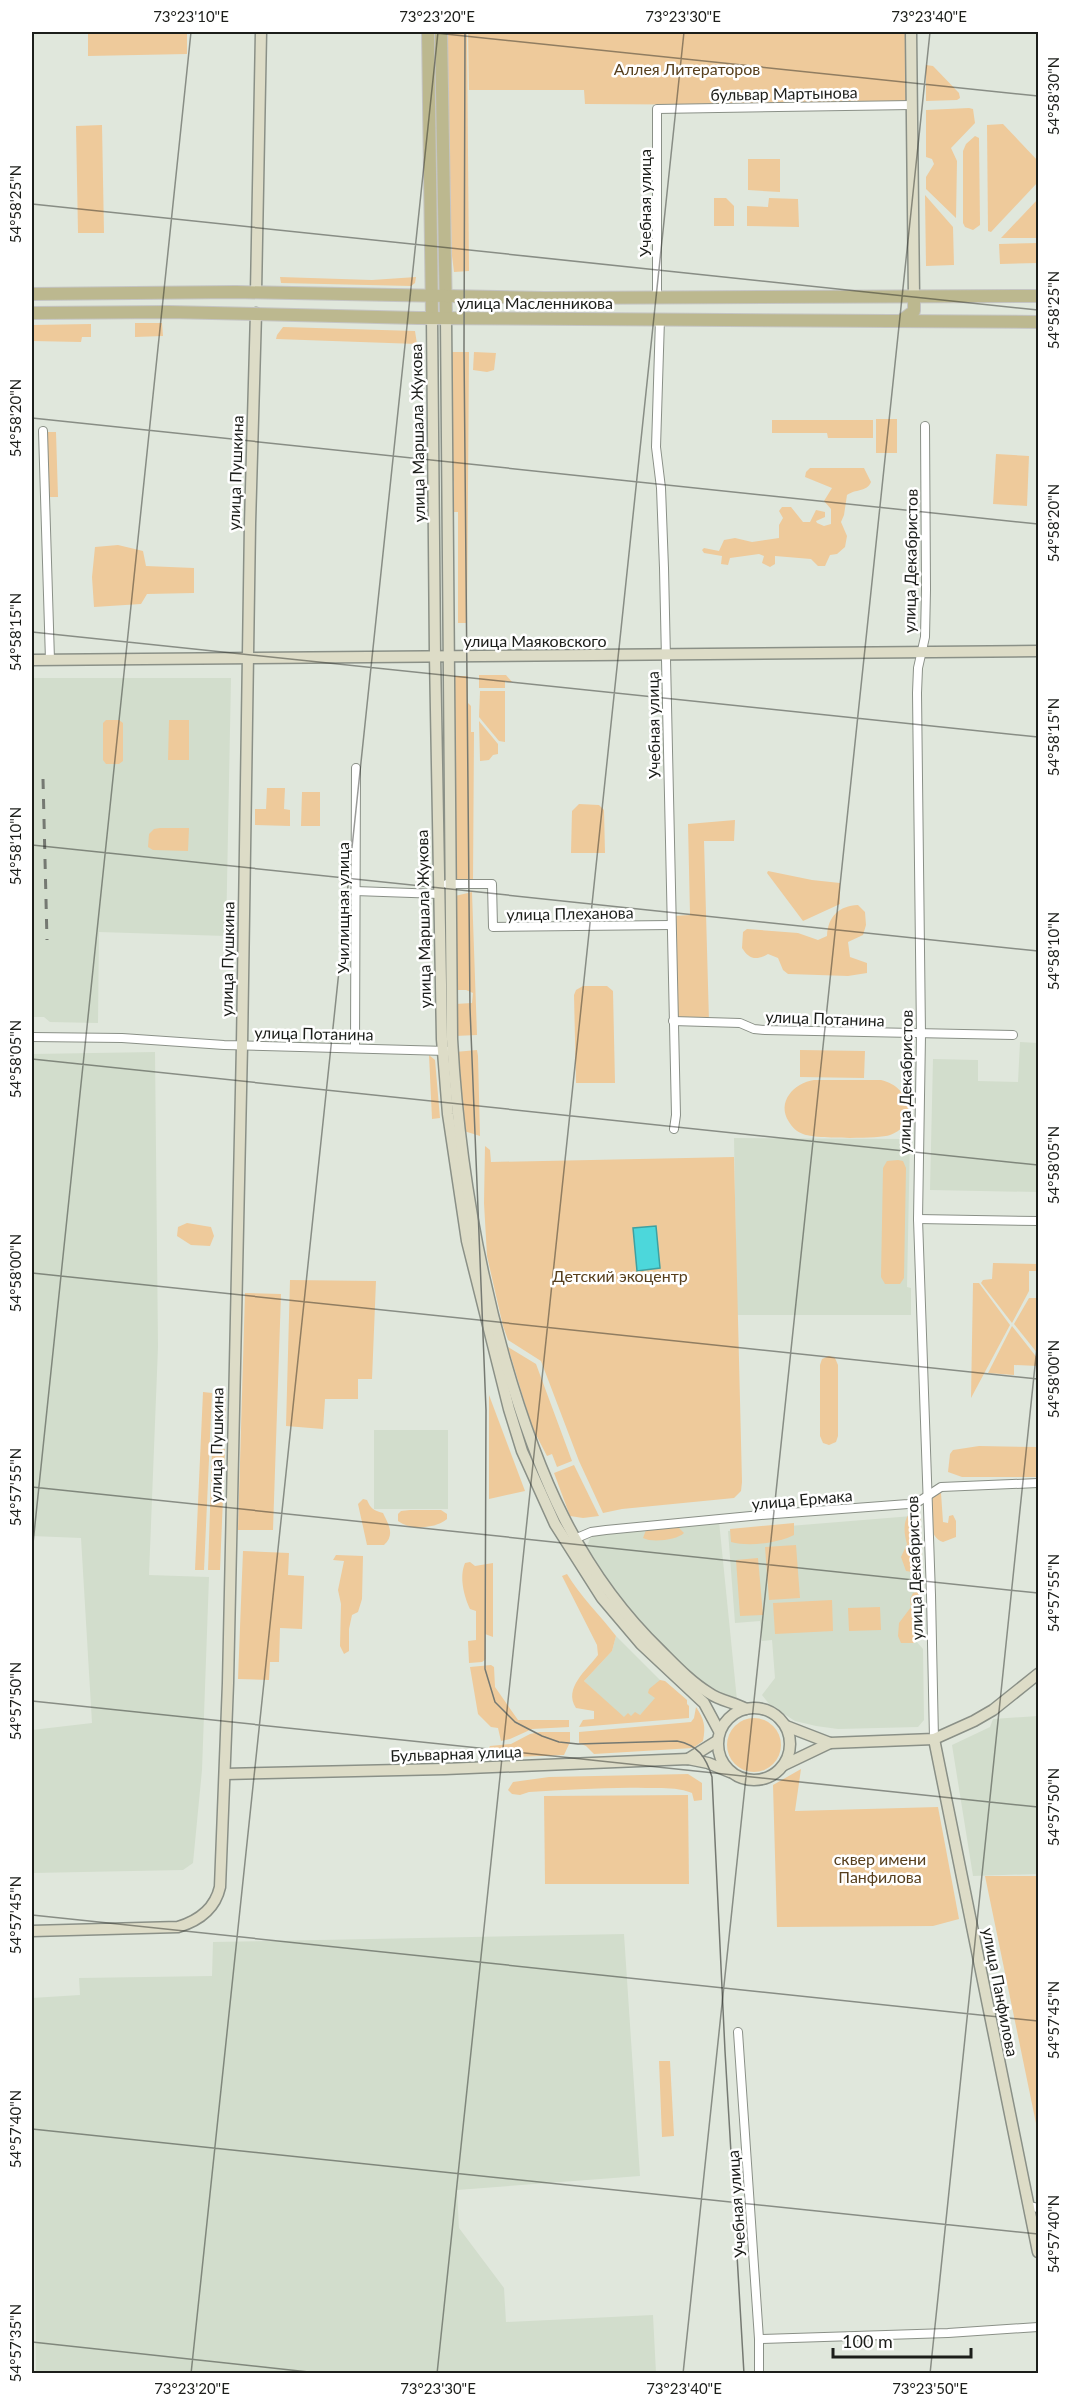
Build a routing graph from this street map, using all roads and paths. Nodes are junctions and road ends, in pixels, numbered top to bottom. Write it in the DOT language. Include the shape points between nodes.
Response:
graph roads {
  1 [pos="261,32"];
  2 [pos="428,32"];
  3 [pos="441,32"];
  4 [pos="911,32"];
  5 [pos="912,105"];
  6 [pos="657,109"];
  7 [pos="256,292"];
  8 [pos="32,294"];
  9 [pos="313,294"];
  10 [pos="432,296"];
  11 [pos="1038,296"];
  12 [pos="446,297"];
  13 [pos="657,297"];
  14 [pos="672,297"];
  15 [pos="796,297"];
  16 [pos="914,297"];
  17 [pos="32,313"];
  18 [pos="256,313"];
  19 [pos="312,315"];
  20 [pos="432,318"];
  21 [pos="446,318"];
  22 [pos="660,320"];
  23 [pos="796,320"];
  24 [pos="902,320"];
  25 [pos="1038,321"];
  26 [pos="926,426"];
  27 [pos="43,430"];
  28 [pos="922,651"];
  29 [pos="1038,651"];
  30 [pos="665,654"];
  31 [pos="435,655"];
  32 [pos="448,655"];
  33 [pos="248,658"];
  34 [pos="32,660"];
  35 [pos="50,660"];
  36 [pos="356,768"];
  37 [pos="443,887"];
  38 [pos="355,891"];
  39 [pos="671,925"];
  40 [pos="673,1021"];
  41 [pos="921,1035"];
  42 [pos="1013,1035"];
  43 [pos="32,1037"];
  44 [pos="242,1045"];
  45 [pos="355,1048"];
  46 [pos="448,1052"];
  47 [pos="674,1129"];
  48 [pos="918,1219"];
  49 [pos="1038,1221"];
  50 [pos="1038,1483"];
  51 [pos="927,1496"];
  52 [pos="570,1541"];
  53 [pos="1038,1674"];
  54 [pos="746,1709"];
  55 [pos="786,1726"];
  56 [pos="718,1736"];
  57 [pos="934,1738"];
  58 [pos="830,1743"];
  59 [pos="688,1759"];
  60 [pos="784,1765"];
  61 [pos="730,1772"];
  62 [pos="225,1774"];
  63 [pos="32,1931"];
  64 [pos="738,2032"];
  65 [pos="1034,2207"];
  66 [pos="1038,2252"];
  67 [pos="1038,2327"];
  68 [pos="759,2339"];
  69 [pos="759,2373"];
  1 -- 7 [label="main road, улица Пушкина"];
  2 -- 10 [label="main road, улица Маршала Жукова"];
  3 -- 12 [label="main road, улица Маршала Жукова"];
  4 -- 5 [label="main road"];
  5 -- 6 [label="street, бульвар Мартынова"];
  5 -- 16 [label="main road"];
  6 -- 13 [label="street, Учебная улица"];
  7 -- 8 [label="main road, улица Масленникова"];
  7 -- 9 [label="main road, улица Масленникова"];
  7 -- 18 [label="main road, улица Пушкина"];
  9 -- 10 [label="main road, улица Масленникова"];
  9 -- 19 [label="main road" via="307,304"];
  10 -- 12 [label="main road, улица Масленникова"];
  10 -- 20 [label="main road, улица Маршала Жукова"];
  10 -- 21 [label="main road"];
  11 -- 16 [label="main road, улица Масленникова"];
  12 -- 13 [label="main road, улица Масленникова"];
  12 -- 21 [label="main road, улица Маршала Жукова"];
  13 -- 14 [label="main road, улица Масленникова"];
  14 -- 15 [label="main road, улица Масленникова"];
  14 -- 22 [label="main road" via="662,305"];
  15 -- 16 [label="main road, улица Масленникова"];
  15 -- 23 [label="main road" via="791,308"];
  16 -- 24 [label="main road" via="914,311"];
  17 -- 18 [label="main road, улица Масленникова"];
  18 -- 19 [label="main road, улица Масленникова"];
  18 -- 33 [label="main road, улица Пушкина"];
  19 -- 20 [label="main road, улица Масленникова"];
  20 -- 21 [label="main road, улица Масленникова"];
  20 -- 31 [label="main road, улица Маршала Жукова"];
  21 -- 22 [label="main road, улица Масленникова"];
  21 -- 32 [label="main road, улица Маршала Жукова"];
  22 -- 23 [label="main road, улица Масленникова"];
  22 -- 30 [label="street, Учебная улица" via="657,447"];
  23 -- 24 [label="main road, улица Масленникова"];
  24 -- 25 [label="main road, улица Масленникова"];
  26 -- 28 [label="street, улица Декабристов" via="927,589"];
  27 -- 35 [label="street"];
  28 -- 29 [label="main road, улица Маяковского"];
  28 -- 30 [label="main road, улица Маяковского"];
  28 -- 41 [label="street, улица Декабристов" via="917,693"];
  30 -- 32 [label="main road, улица Маяковского"];
  30 -- 39 [label="street, Учебная улица"];
  31 -- 32 [label="main road, улица Маяковского"];
  31 -- 33 [label="main road, улица Маяковского"];
  31 -- 37 [label="main road, улица Маршала Жукова"];
  32 -- 37 [label="main road, улица Маршала Жукова"];
  33 -- 35 [label="main road, улица Маяковского"];
  33 -- 44 [label="main road, улица Пушкина"];
  34 -- 35 [label="main road, улица Маяковского"];
  36 -- 38 [label="street, Училищная улица"];
  37 -- 38 [label="street"];
  37 -- 39 [label="street, улица Плеханова" via="492,884 493,927"];
  37 -- 46 [label="main road, улица Маршала Жукова"];
  38 -- 45 [label="street, Училищная улица"];
  39 -- 40 [label="street, Учебная улица"];
  40 -- 41 [label="street, улица Потанина" via="740,1023 765,1030"];
  40 -- 47 [label="street, Учебная улица"];
  41 -- 42 [label="street, улица Потанина"];
  41 -- 48 [label="street, улица Декабристов"];
  43 -- 44 [label="street, улица Потанина"];
  44 -- 45 [label="street, улица Потанина"];
  44 -- 62 [label="main road, улица Пушкина"];
  45 -- 46 [label="street, улица Потанина"];
  46 -- 52 [label="main road, улица Маршала Жукова" via="466,1180 494,1318 532,1448"];
  48 -- 49 [label="street"];
  48 -- 51 [label="street, улица Декабристов"];
  50 -- 51 [label="street, улица Ермака" via="940,1487"];
  51 -- 52 [label="street, улица Ермака" via="908,1504 606,1530"];
  51 -- 57 [label="street, улица Декабристов"];
  52 -- 54 [label="main road, улица Маршала Жукова" via="647,1638 710,1694"];
  52 -- 56 [label="main road, улица Маршала Жукова" via="602,1598 628,1631 704,1703"];
  53 -- 57 [label="main road" via="993,1710"];
  54 -- 55 [label="main road" via="772,1712"];
  54 -- 56 [label="main road" via="732,1714"];
  55 -- 58 [label="main road"];
  55 -- 60 [label="main road" via="790,1753"];
  56 -- 59 [label="main road, Бульварная улица"];
  56 -- 61 [label="main road" via="718,1754"];
  57 -- 58 [label="main road"];
  57 -- 65 [label="main road, улица Панфилова"];
  58 -- 60 [label="main road"];
  59 -- 61 [label="main road, Бульварная улица"];
  59 -- 62 [label="main road, Бульварная улица"];
  60 -- 61 [label="main road" via="775,1774 753,1781"];
  62 -- 63 [label="main road, улица Пушкина" via="220,1887 202,1916 178,1927"];
  64 -- 68 [label="street, Учебная улица"];
  65 -- 66 [label="main road, улица Панфилова"];
  67 -- 68 [label="street"];
  68 -- 69 [label="street, Учебная улица"];
}
